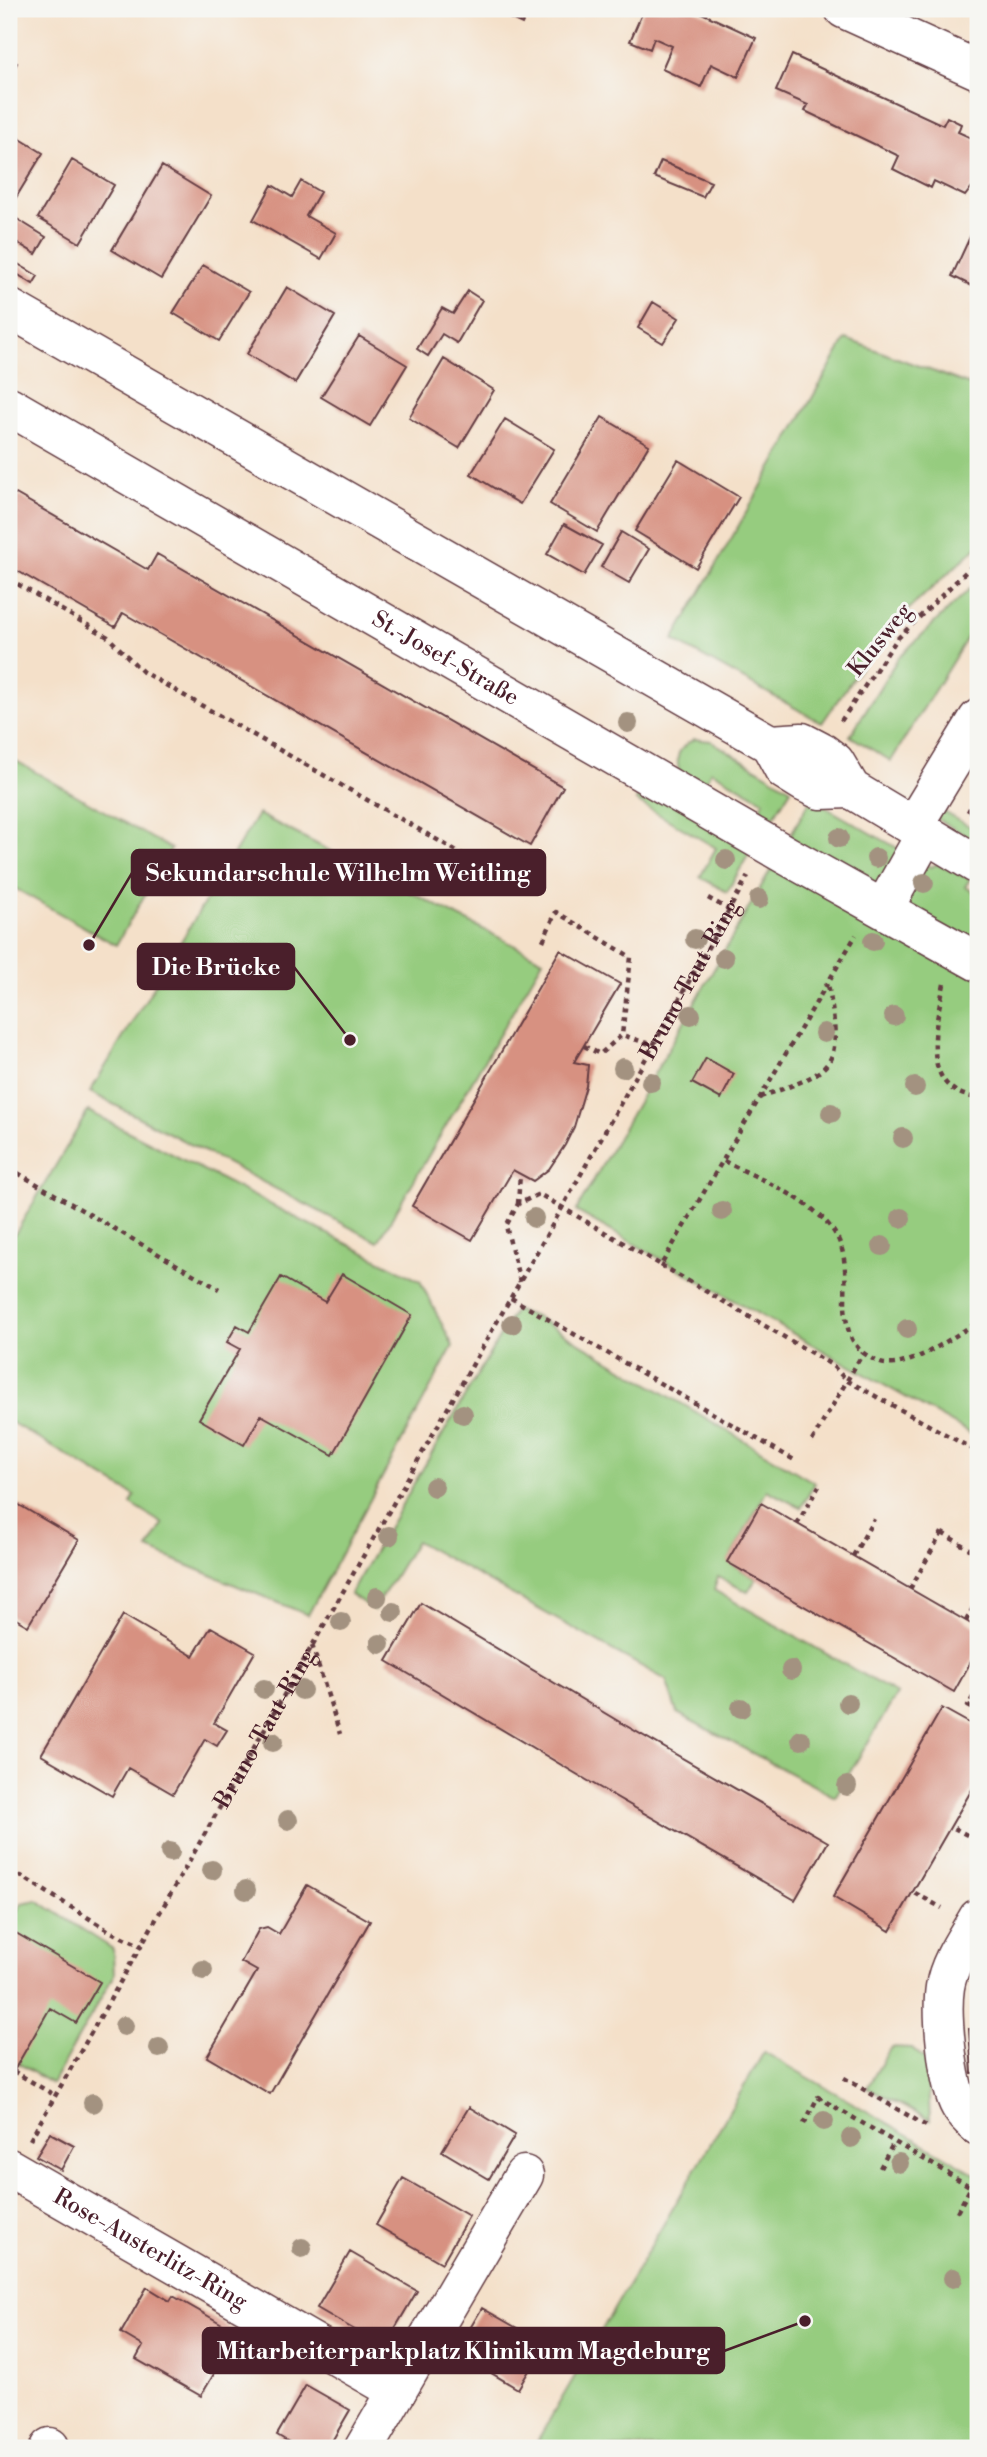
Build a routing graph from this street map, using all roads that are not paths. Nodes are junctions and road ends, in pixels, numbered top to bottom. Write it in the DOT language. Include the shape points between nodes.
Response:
graph roads {
  1 [pos="844,9"];
  2 [pos="978,70"];
  3 [pos="9,307"];
  4 [pos="9,406"];
  5 [pos="978,719"];
  6 [pos="770,744"];
  7 [pos="850,789"];
  8 [pos="920,830"];
  9 [pos="978,864"];
  10 [pos="872,917"];
  11 [pos="963,953"];
  12 [pos="978,1918"];
  13 [pos="978,2126"];
  14 [pos="10,2169"];
  15 [pos="524,2175"];
  16 [pos="397,2391"];
  17 [pos="363,2448"];
  1 -- 2 [label="street"];
  3 -- 6 [label="street"];
  4 -- 10 [label="street, St.-Josef-Straße" via="767,844"];
  5 -- 8 [label="street"];
  6 -- 7 [label="street" via="784,770 805,783 820,790"];
  6 -- 7 [label="street" via="802,742 823,753 835,762"];
  7 -- 8 [label="street"];
  8 -- 9 [label="street"];
  8 -- 10 [label="street"];
  10 -- 11 [label="street, St.-Josef-Straße"];
  12 -- 13 [label="street" via="945,1986 946,2043 954,2088 960,2106"];
  14 -- 16 [label="street, Rose-Austerlitz-Ring"];
  15 -- 16 [label="street"];
  16 -- 17 [label="street"];
}
